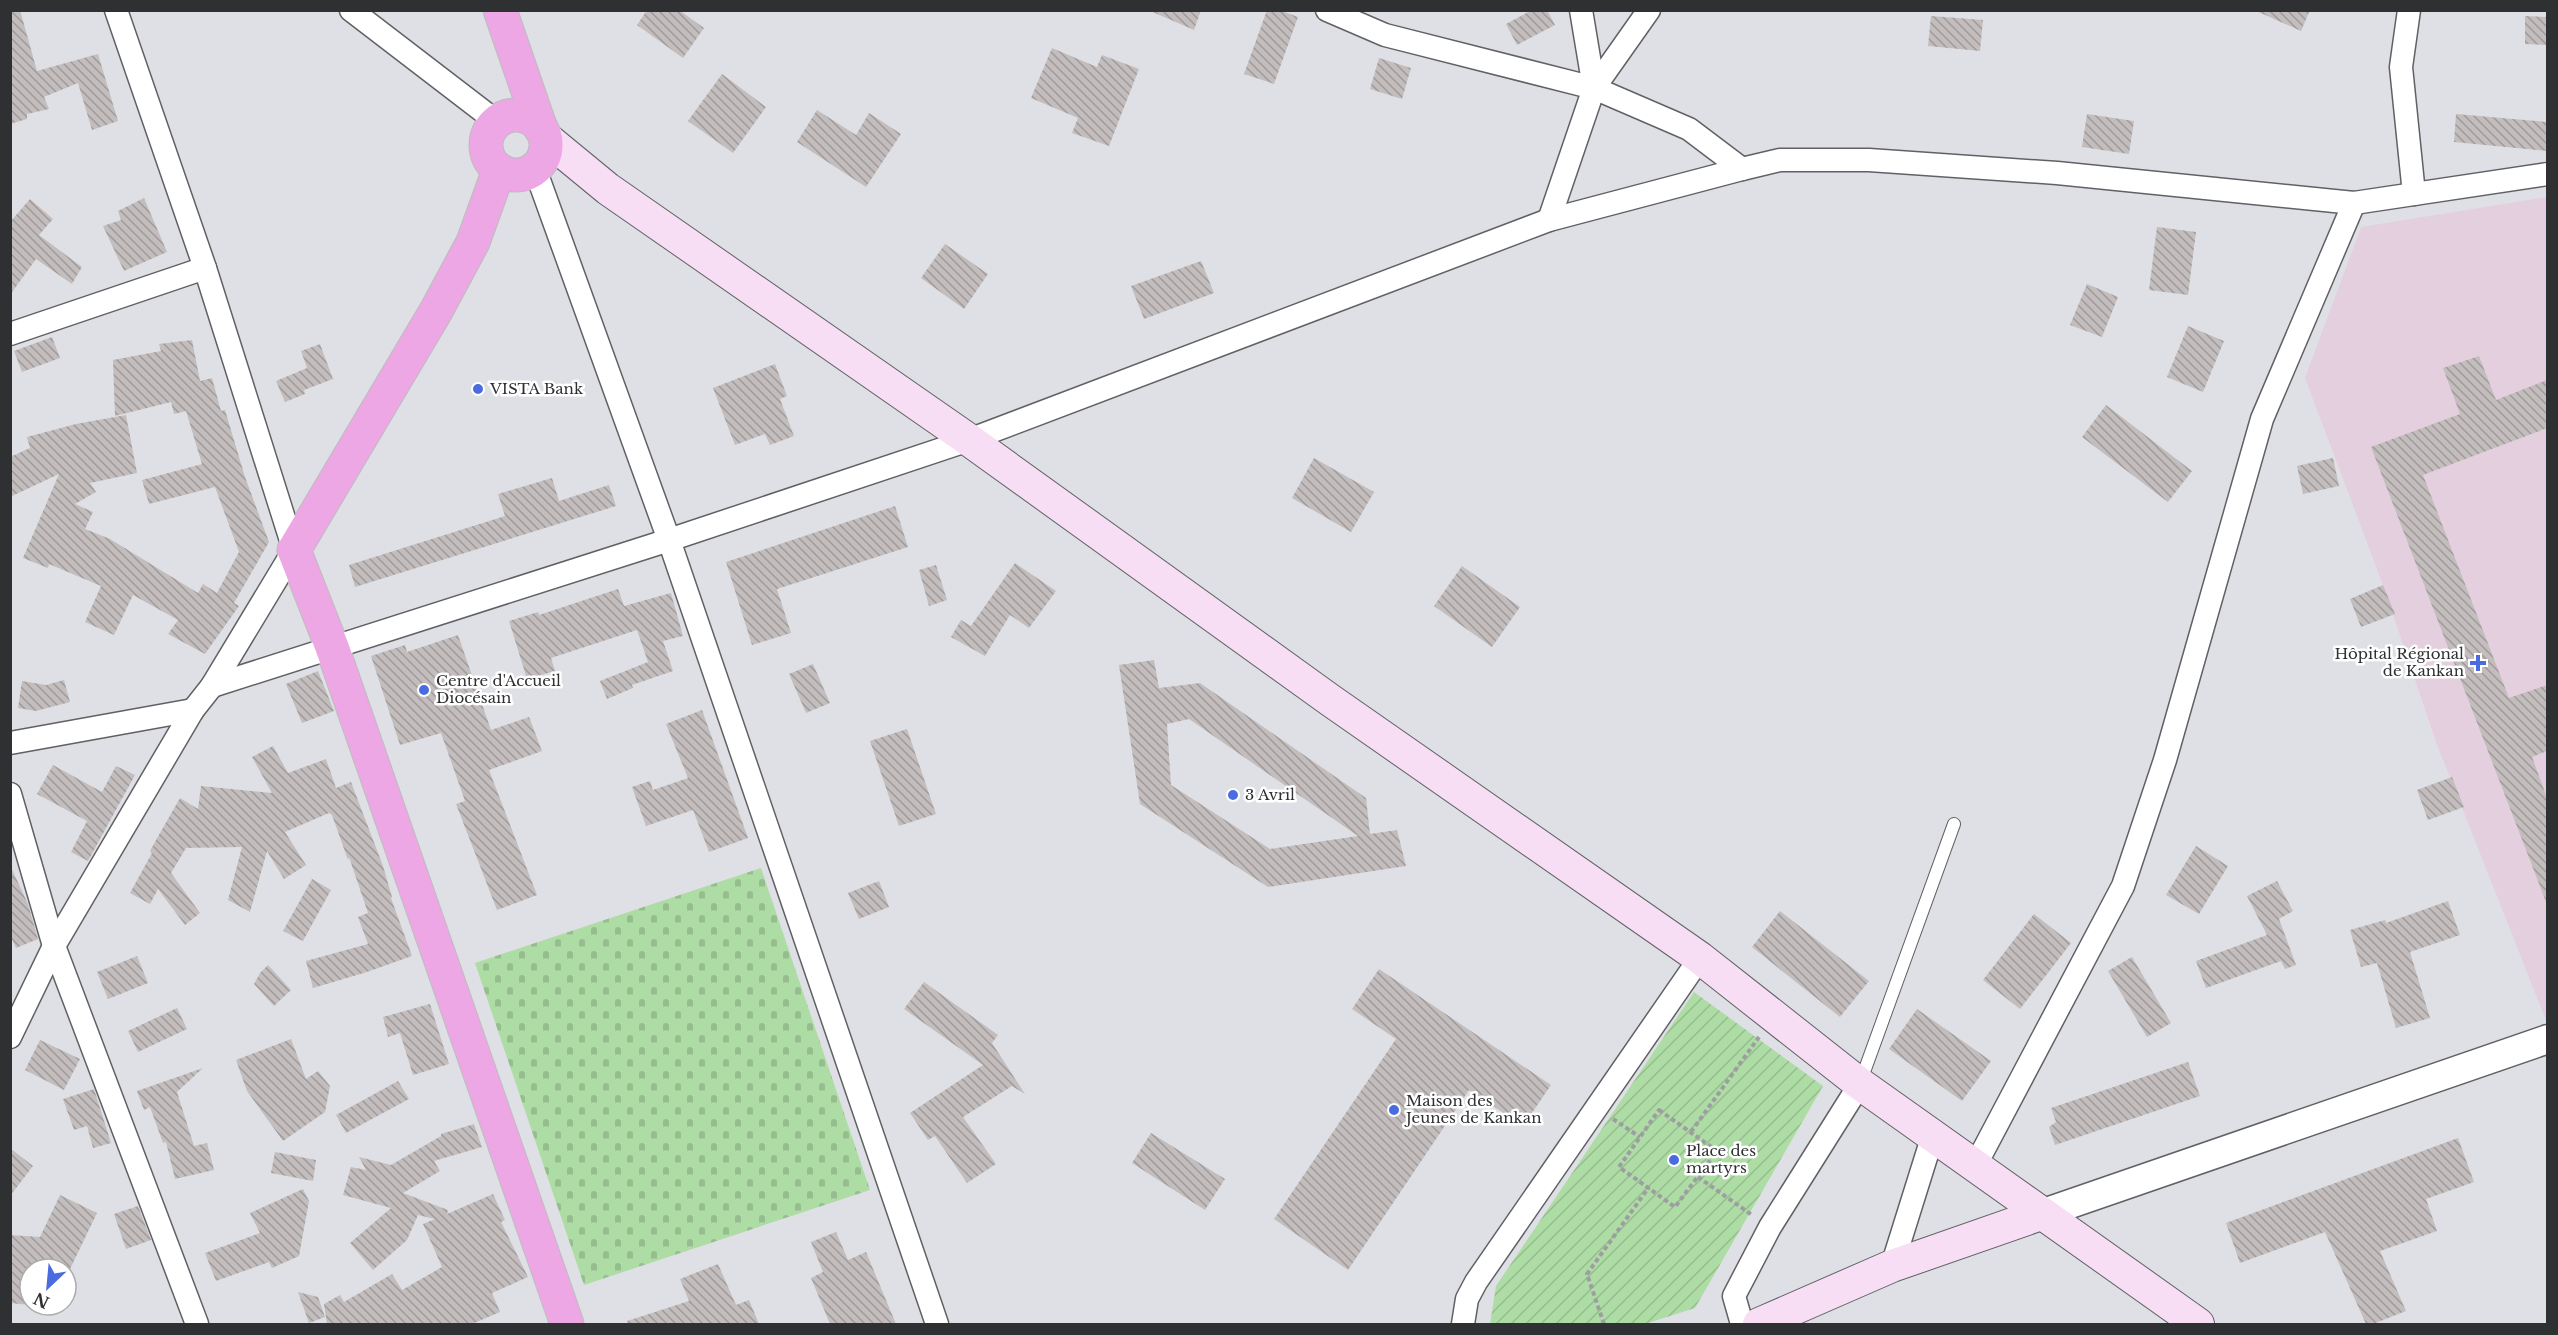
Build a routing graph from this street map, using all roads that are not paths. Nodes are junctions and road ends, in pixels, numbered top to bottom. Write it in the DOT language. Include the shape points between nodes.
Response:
graph roads {
  1 [pos="116,10"];
  2 [pos="351,10"];
  3 [pos="500,10"];
  4 [pos="1327,10"];
  5 [pos="1581,10"];
  6 [pos="1649,10"];
  7 [pos="2409,10"];
  8 [pos="514,53"];
  9 [pos="1594,88"];
  10 [pos="502,119"];
  11 [pos="532,157"];
  12 [pos="1742,169"];
  13 [pos="2547,174"];
  14 [pos="2414,194"];
  15 [pos="2354,202"];
  16 [pos="1549,220"];
  17 [pos="205,268"];
  18 [pos="10,334"];
  19 [pos="969,440"];
  20 [pos="669,540"];
  21 [pos="294,550"];
  22 [pos="332,647"];
  23 [pos="212,686"];
  24 [pos="194,710"];
  25 [pos="10,743"];
  26 [pos="10,794"];
  27 [pos="1954,824"];
  28 [pos="54,946"];
  29 [pos="1700,958"];
  30 [pos="10,1037"];
  31 [pos="2547,1039"];
  32 [pos="1860,1084"];
  33 [pos="1933,1135"];
  34 [pos="1975,1166"];
  35 [pos="2041,1214"];
  36 [pos="1892,1266"];
  37 [pos="197,1324"];
  38 [pos="565,1324"];
  39 [pos="937,1324"];
  40 [pos="1463,1324"];
  41 [pos="1742,1324"];
  42 [pos="1759,1324"];
  43 [pos="2198,1324"];
  1 -- 17 [label="street"];
  2 -- 10 [label="street"];
  3 -- 8 [label="highway"];
  4 -- 9 [label="street" via="1385,35"];
  5 -- 9 [label="street"];
  6 -- 9 [label="street"];
  7 -- 14 [label="street" via="2401,67"];
  8 -- 10 [label="highway"];
  8 -- 11 [label="highway"];
  9 -- 12 [label="street" via="1689,129"];
  9 -- 16 [label="street"];
  10 -- 11 [label="highway" via="526,117"];
  10 -- 11 [label="highway" via="487,138 488,157"];
  11 -- 19 [label="main road" via="608,189"];
  11 -- 20 [label="street"];
  11 -- 21 [label="highway" via="473,242"];
  12 -- 15 [label="street" via="1780,160 1869,160 2057,173"];
  12 -- 16 [label="street"];
  13 -- 14 [label="street"];
  14 -- 15 [label="street"];
  15 -- 34 [label="street" via="2262,419 2165,760 2123,886"];
  16 -- 19 [label="street"];
  17 -- 18 [label="street"];
  17 -- 21 [label="street"];
  19 -- 20 [label="street"];
  19 -- 29 [label="main road" via="1330,700"];
  20 -- 22 [label="street"];
  20 -- 39 [label="street"];
  21 -- 22 [label="highway"];
  21 -- 23 [label="street"];
  22 -- 23 [label="street"];
  22 -- 38 [label="highway"];
  23 -- 24 [label="street"];
  24 -- 25 [label="street"];
  24 -- 28 [label="street"];
  26 -- 28 [label="street"];
  27 -- 32 [label="lane"];
  28 -- 30 [label="street"];
  28 -- 37 [label="street"];
  29 -- 32 [label="main road"];
  29 -- 40 [label="street" via="1476,1282 1467,1299"];
  31 -- 35 [label="street"];
  32 -- 33 [label="main road"];
  32 -- 41 [label="street" via="1770,1227 1734,1296"];
  33 -- 34 [label="main road"];
  33 -- 36 [label="street"];
  34 -- 35 [label="main road"];
  35 -- 36 [label="main road"];
  35 -- 43 [label="main road"];
  36 -- 42 [label="main road"];
}
